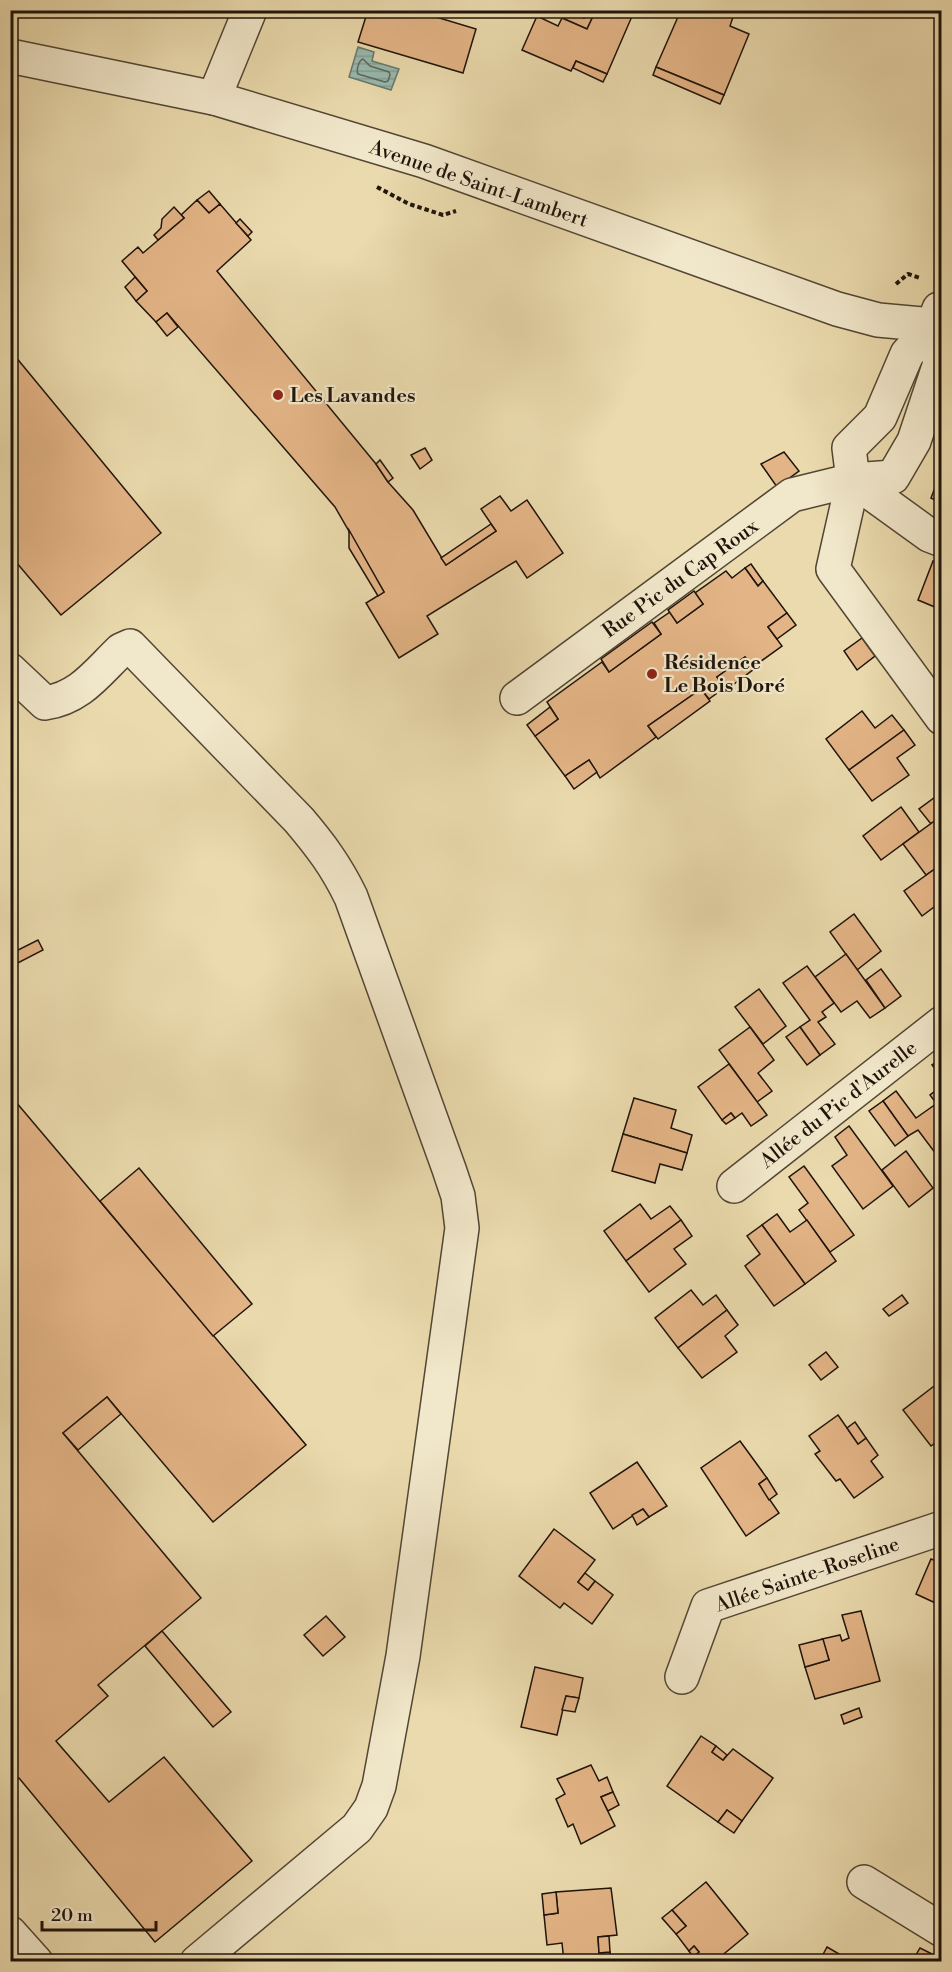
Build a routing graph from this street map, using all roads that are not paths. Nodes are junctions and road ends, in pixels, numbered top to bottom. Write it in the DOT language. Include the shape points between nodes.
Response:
graph roads {
  1 [pos="250,10"];
  2 [pos="10,56"];
  3 [pos="214,98"];
  4 [pos="939,319"];
  5 [pos="853,480"];
  6 [pos="942,540"];
  7 [pos="10,670"];
  8 [pos="516,698"];
  9 [pos="942,718"];
  10 [pos="942,1023"];
  11 [pos="734,1186"];
  12 [pos="942,1528"];
  13 [pos="682,1677"];
  14 [pos="864,1882"];
  15 [pos="942,1930"];
  16 [pos="10,1933"];
  17 [pos="36,1962"];
  18 [pos="197,1962"];
  1 -- 3 [label="street"];
  2 -- 3 [label="street, Avenue de Saint-Lambert"];
  3 -- 4 [label="street, Avenue de Saint-Lambert" via="424,162 837,309 878,320"];
  4 -- 5 [label="street" via="907,354 880,417 849,448"];
  4 -- 5 [label="street" via="940,363 914,441 893,477"];
  5 -- 6 [label="street" via="928,535"];
  5 -- 8 [label="street, Rue Pic du Cap Roux" via="792,495"];
  5 -- 9 [label="street" via="833,569"];
  7 -- 18 [label="street" via="45,703 61,700 76,693 130,646 321,846 351,897 458,1196 462,1228 403,1656 379,1786 371,1808 357,1828"];
  10 -- 11 [label="street, Allée du Pic d'Aurelle"];
  12 -- 13 [label="street, Allée Sainte-Roseline" via="708,1606"];
  14 -- 15 [label="street"];
  16 -- 17 [label="street"];
}
